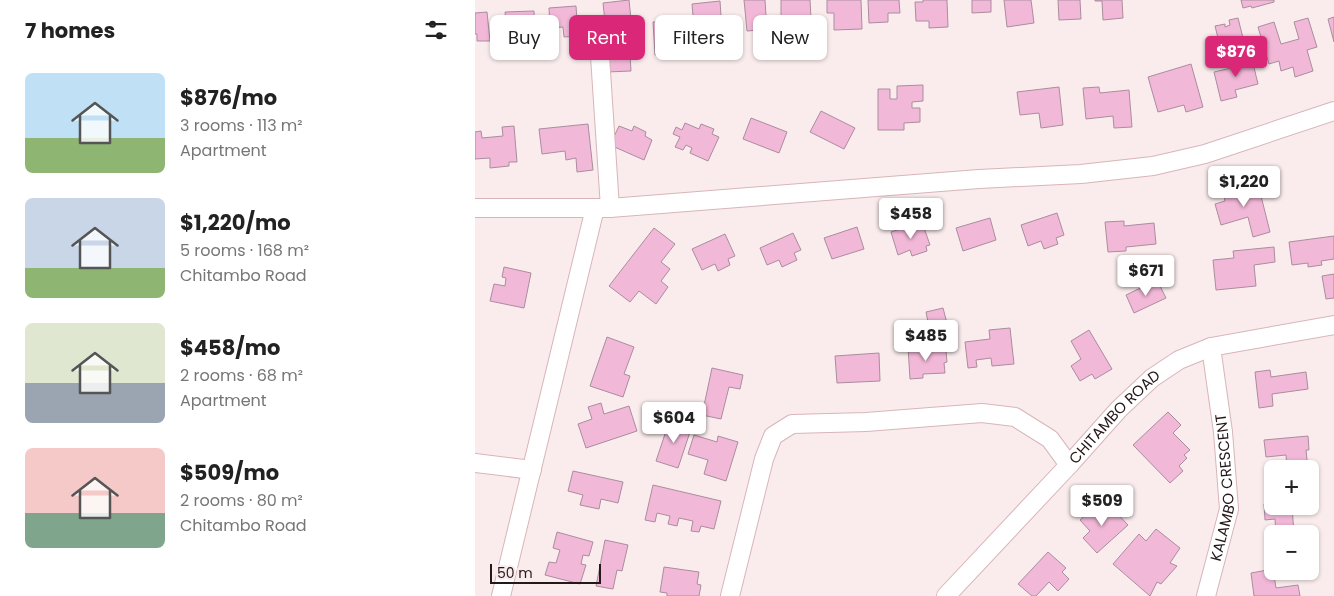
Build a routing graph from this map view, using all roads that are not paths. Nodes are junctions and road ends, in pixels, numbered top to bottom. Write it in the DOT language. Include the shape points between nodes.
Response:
graph roads {
  1 [pos="599,60"];
  2 [pos="1334,110"];
  3 [pos="475,208"];
  4 [pos="603,208"];
  5 [pos="1334,325"];
  6 [pos="1211,347"];
  7 [pos="475,463"];
  8 [pos="1069,465"];
  9 [pos="532,470"];
  10 [pos="501,596"];
  11 [pos="730,596"];
  12 [pos="946,596"];
  13 [pos="1206,596"];
  1 -- 4 [label="street"];
  2 -- 4 [label="street" via="1205,154 1153,166"];
  3 -- 4 [label="street"];
  4 -- 9 [label="street"];
  5 -- 6 [label="street, CHITAMBO ROAD"];
  6 -- 8 [label="street, CHITAMBO ROAD" via="1179,360 1152,378"];
  6 -- 13 [label="street, KALAMBO CRESCENT" via="1223,432 1229,509"];
  7 -- 9 [label="street"];
  8 -- 11 [label="street" via="1050,439 1015,417 982,413 792,424 773,436 764,459"];
  8 -- 12 [label="street, CHITAMBO ROAD"];
  9 -- 10 [label="street"];
}
